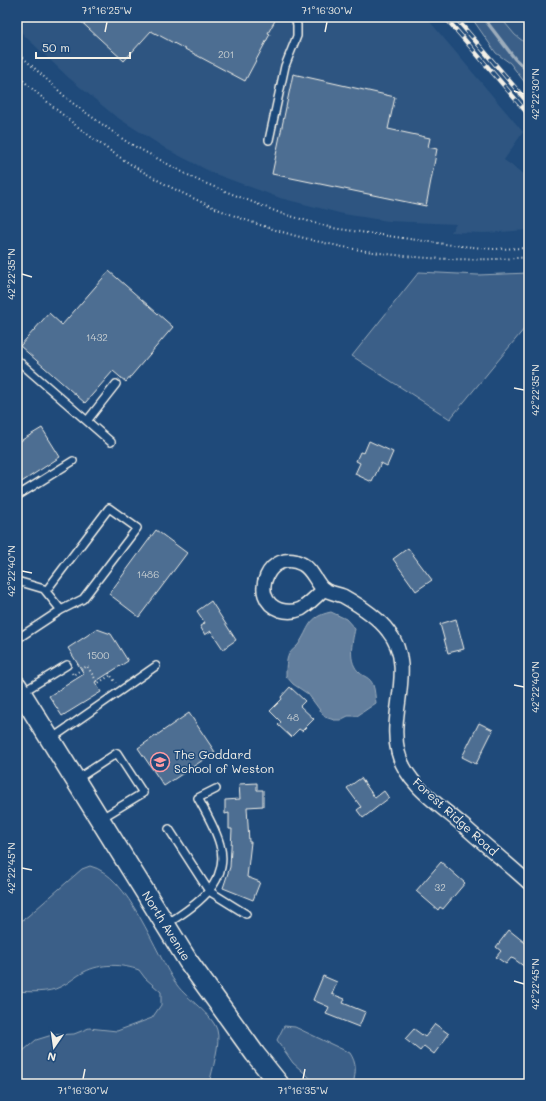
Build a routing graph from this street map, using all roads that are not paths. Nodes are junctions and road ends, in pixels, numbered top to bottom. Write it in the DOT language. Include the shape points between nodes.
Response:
graph roads {
  1 [pos="295,17"];
  2 [pos="270,140"];
  3 [pos="17,360"];
  4 [pos="116,384"];
  5 [pos="87,421"];
  6 [pos="111,442"];
  7 [pos="73,461"];
  8 [pos="17,496"];
  9 [pos="17,580"];
  10 [pos="324,589"];
  11 [pos="46,591"];
  12 [pos="61,610"];
  13 [pos="17,639"];
  14 [pos="67,665"];
  15 [pos="156,666"];
  16 [pos="18,690"];
  17 [pos="50,739"];
  18 [pos="75,780"];
  19 [pos="216,789"];
  20 [pos="99,819"];
  21 [pos="169,829"];
  22 [pos="529,883"];
  23 [pos="209,891"];
  24 [pos="246,914"];
  25 [pos="165,925"];
  26 [pos="279,1084"];
  1 -- 2 [label="lane" via="297,36 285,66"];
  3 -- 5 [label="lane"];
  4 -- 5 [label="lane"];
  5 -- 6 [label="lane"];
  7 -- 8 [label="lane"];
  9 -- 11 [label="lane"];
  10 -- 10 [label="street, Forest Ridge Road" via="309,570 295,561 283,561 272,566 264,581 264,593 269,603 284,611 300,609"];
  10 -- 22 [label="street, Forest Ridge Road" via="344,597 372,615 385,627 397,645 401,664 396,744 400,760 409,775 431,798"];
  11 -- 12 [label="lane"];
  11 -- 12 [label="lane" via="109,508 137,528 83,598"];
  12 -- 13 [label="lane"];
  14 -- 16 [label="lane"];
  15 -- 17 [label="lane"];
  16 -- 17 [label="main road, North Avenue"];
  17 -- 18 [label="main road, North Avenue"];
  18 -- 20 [label="main road, North Avenue"];
  18 -- 20 [label="lane" via="117,753 143,793"];
  19 -- 23 [label="lane" via="198,798 216,834 222,854 219,870"];
  20 -- 25 [label="main road, North Avenue"];
  21 -- 23 [label="lane"];
  23 -- 24 [label="lane"];
  23 -- 25 [label="lane" via="194,906"];
  25 -- 26 [label="main road, North Avenue" via="255,1054"];
}
